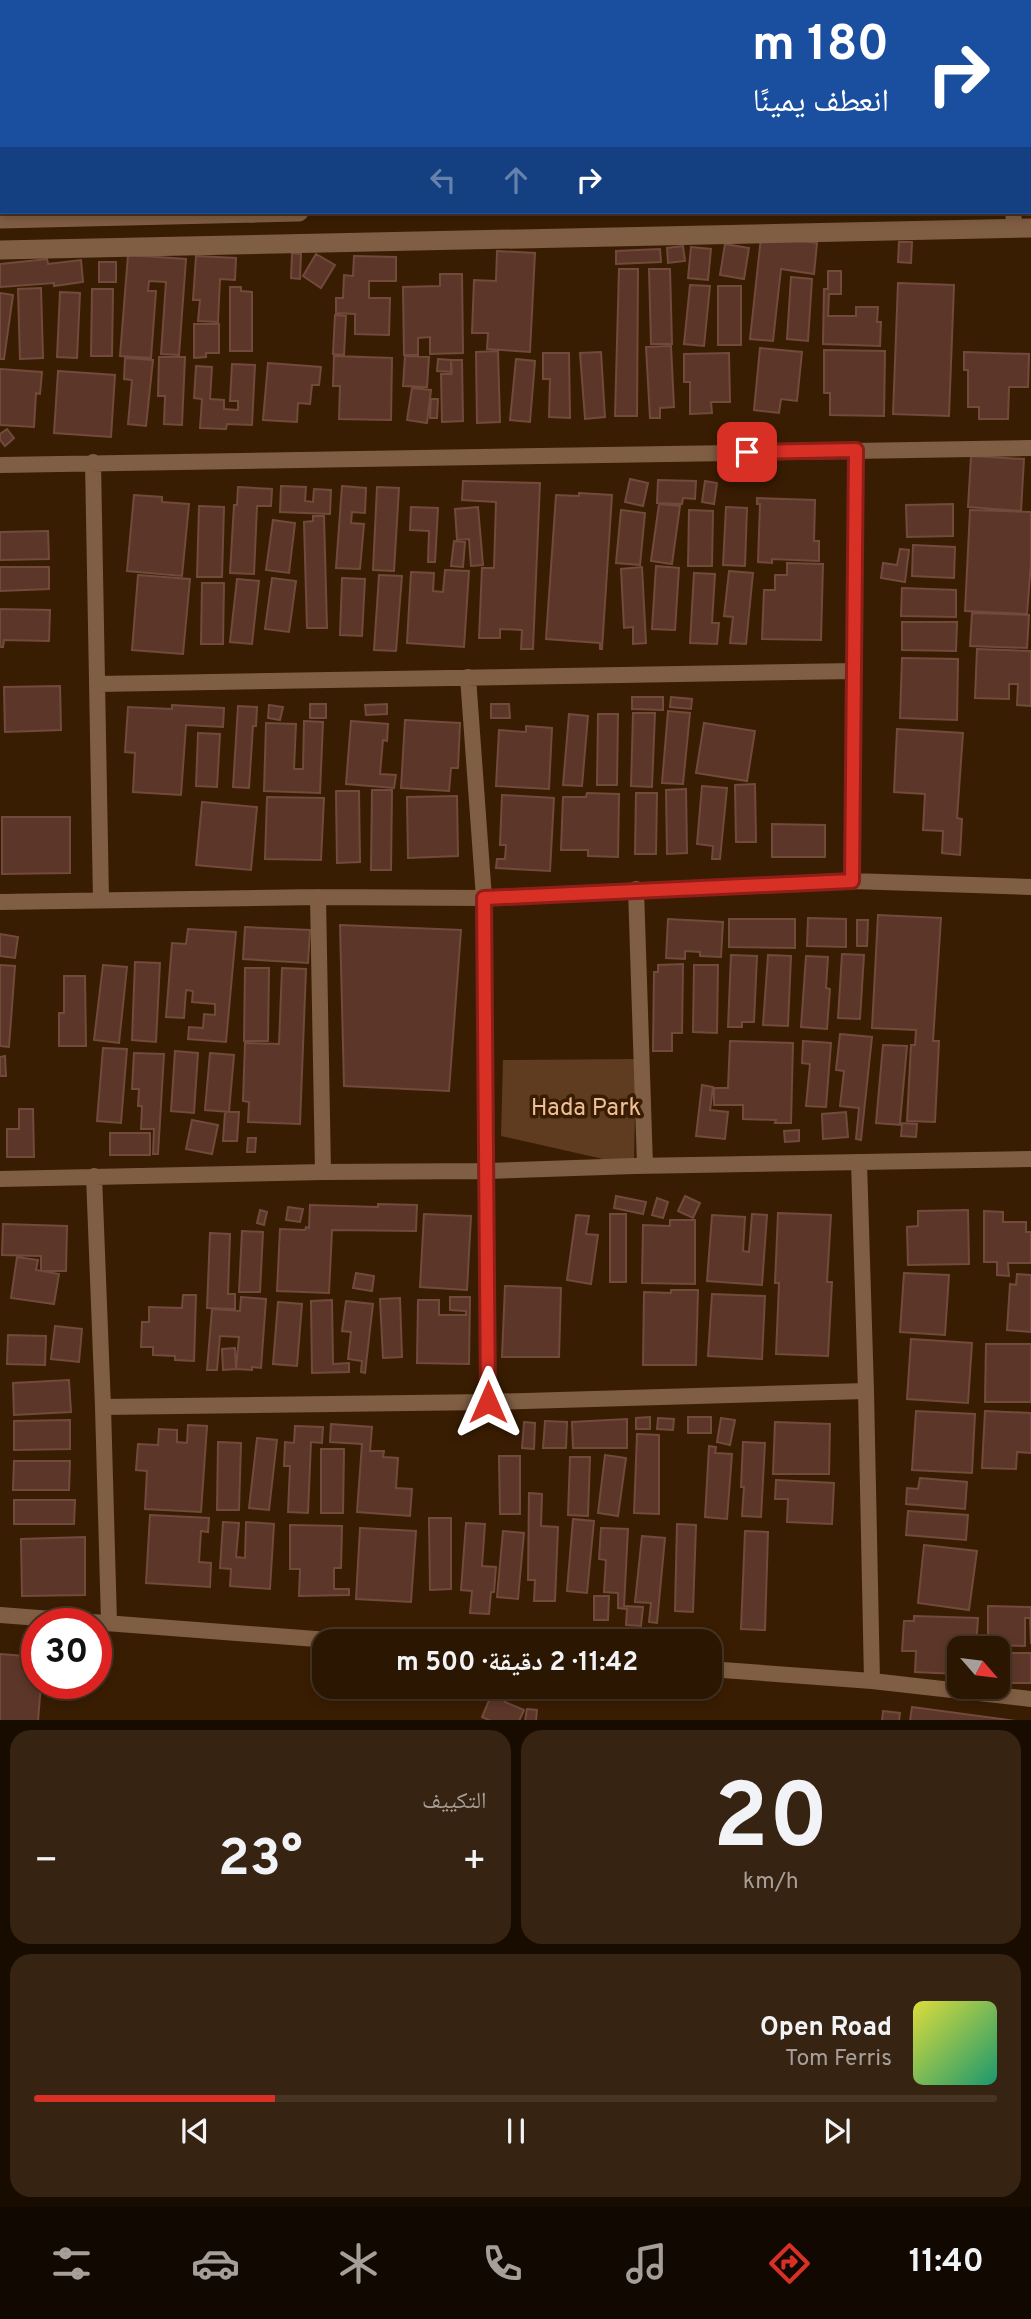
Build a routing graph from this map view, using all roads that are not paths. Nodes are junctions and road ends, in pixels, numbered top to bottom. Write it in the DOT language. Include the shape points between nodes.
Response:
graph roads {
  1 [pos="194,214"];
  2 [pos="0,219"];
  3 [pos="1019,223"];
  4 [pos="0,250"];
  5 [pos="1031,448"];
  6 [pos="856,450"];
  7 [pos="93,462"];
  8 [pos="0,465"];
  9 [pos="855,671"];
  10 [pos="468,677"];
  11 [pos="98,684"];
  12 [pos="852,881"];
  13 [pos="1031,887"];
  14 [pos="636,889"];
  15 [pos="317,897"];
  16 [pos="484,898"];
  17 [pos="101,900"];
  18 [pos="0,902"];
  19 [pos="1031,1159"];
  20 [pos="859,1162"];
  21 [pos="645,1166"];
  22 [pos="487,1171"];
  23 [pos="323,1172"];
  24 [pos="94,1176"];
  25 [pos="0,1179"];
  26 [pos="866,1391"];
  27 [pos="488,1402"];
  28 [pos="103,1407"];
  29 [pos="109,1608"];
  30 [pos="0,1615"];
  31 [pos="21,1616"];
  32 [pos="112,1622"];
  33 [pos="312,1639"];
  34 [pos="722,1670"];
  35 [pos="872,1681"];
  36 [pos="1031,1699"];
  1 -- 2 [label="street"];
  3 -- 4 [label="street"];
  5 -- 6 [label="street"];
  6 -- 7 [label="street"];
  6 -- 9 [label="street"];
  7 -- 8 [label="street"];
  7 -- 11 [label="street"];
  9 -- 10 [label="street"];
  9 -- 12 [label="street"];
  10 -- 11 [label="street"];
  10 -- 16 [label="street"];
  11 -- 17 [label="street"];
  12 -- 13 [label="street"];
  12 -- 14 [label="street"];
  14 -- 16 [label="street"];
  14 -- 21 [label="street"];
  15 -- 16 [label="street"];
  15 -- 17 [label="street"];
  15 -- 23 [label="street"];
  16 -- 22 [label="street"];
  17 -- 18 [label="street"];
  19 -- 20 [label="street"];
  20 -- 21 [label="street"];
  20 -- 26 [label="street"];
  21 -- 22 [label="street"];
  22 -- 23 [label="street"];
  22 -- 27 [label="street"];
  23 -- 24 [label="street"];
  24 -- 25 [label="street"];
  24 -- 28 [label="street"];
  26 -- 27 [label="street"];
  26 -- 35 [label="street"];
  27 -- 28 [label="street"];
  28 -- 29 [label="street"];
  30 -- 31 [label="street"];
  32 -- 33 [label="street"];
  34 -- 35 [label="street"];
  35 -- 36 [label="street"];
}
